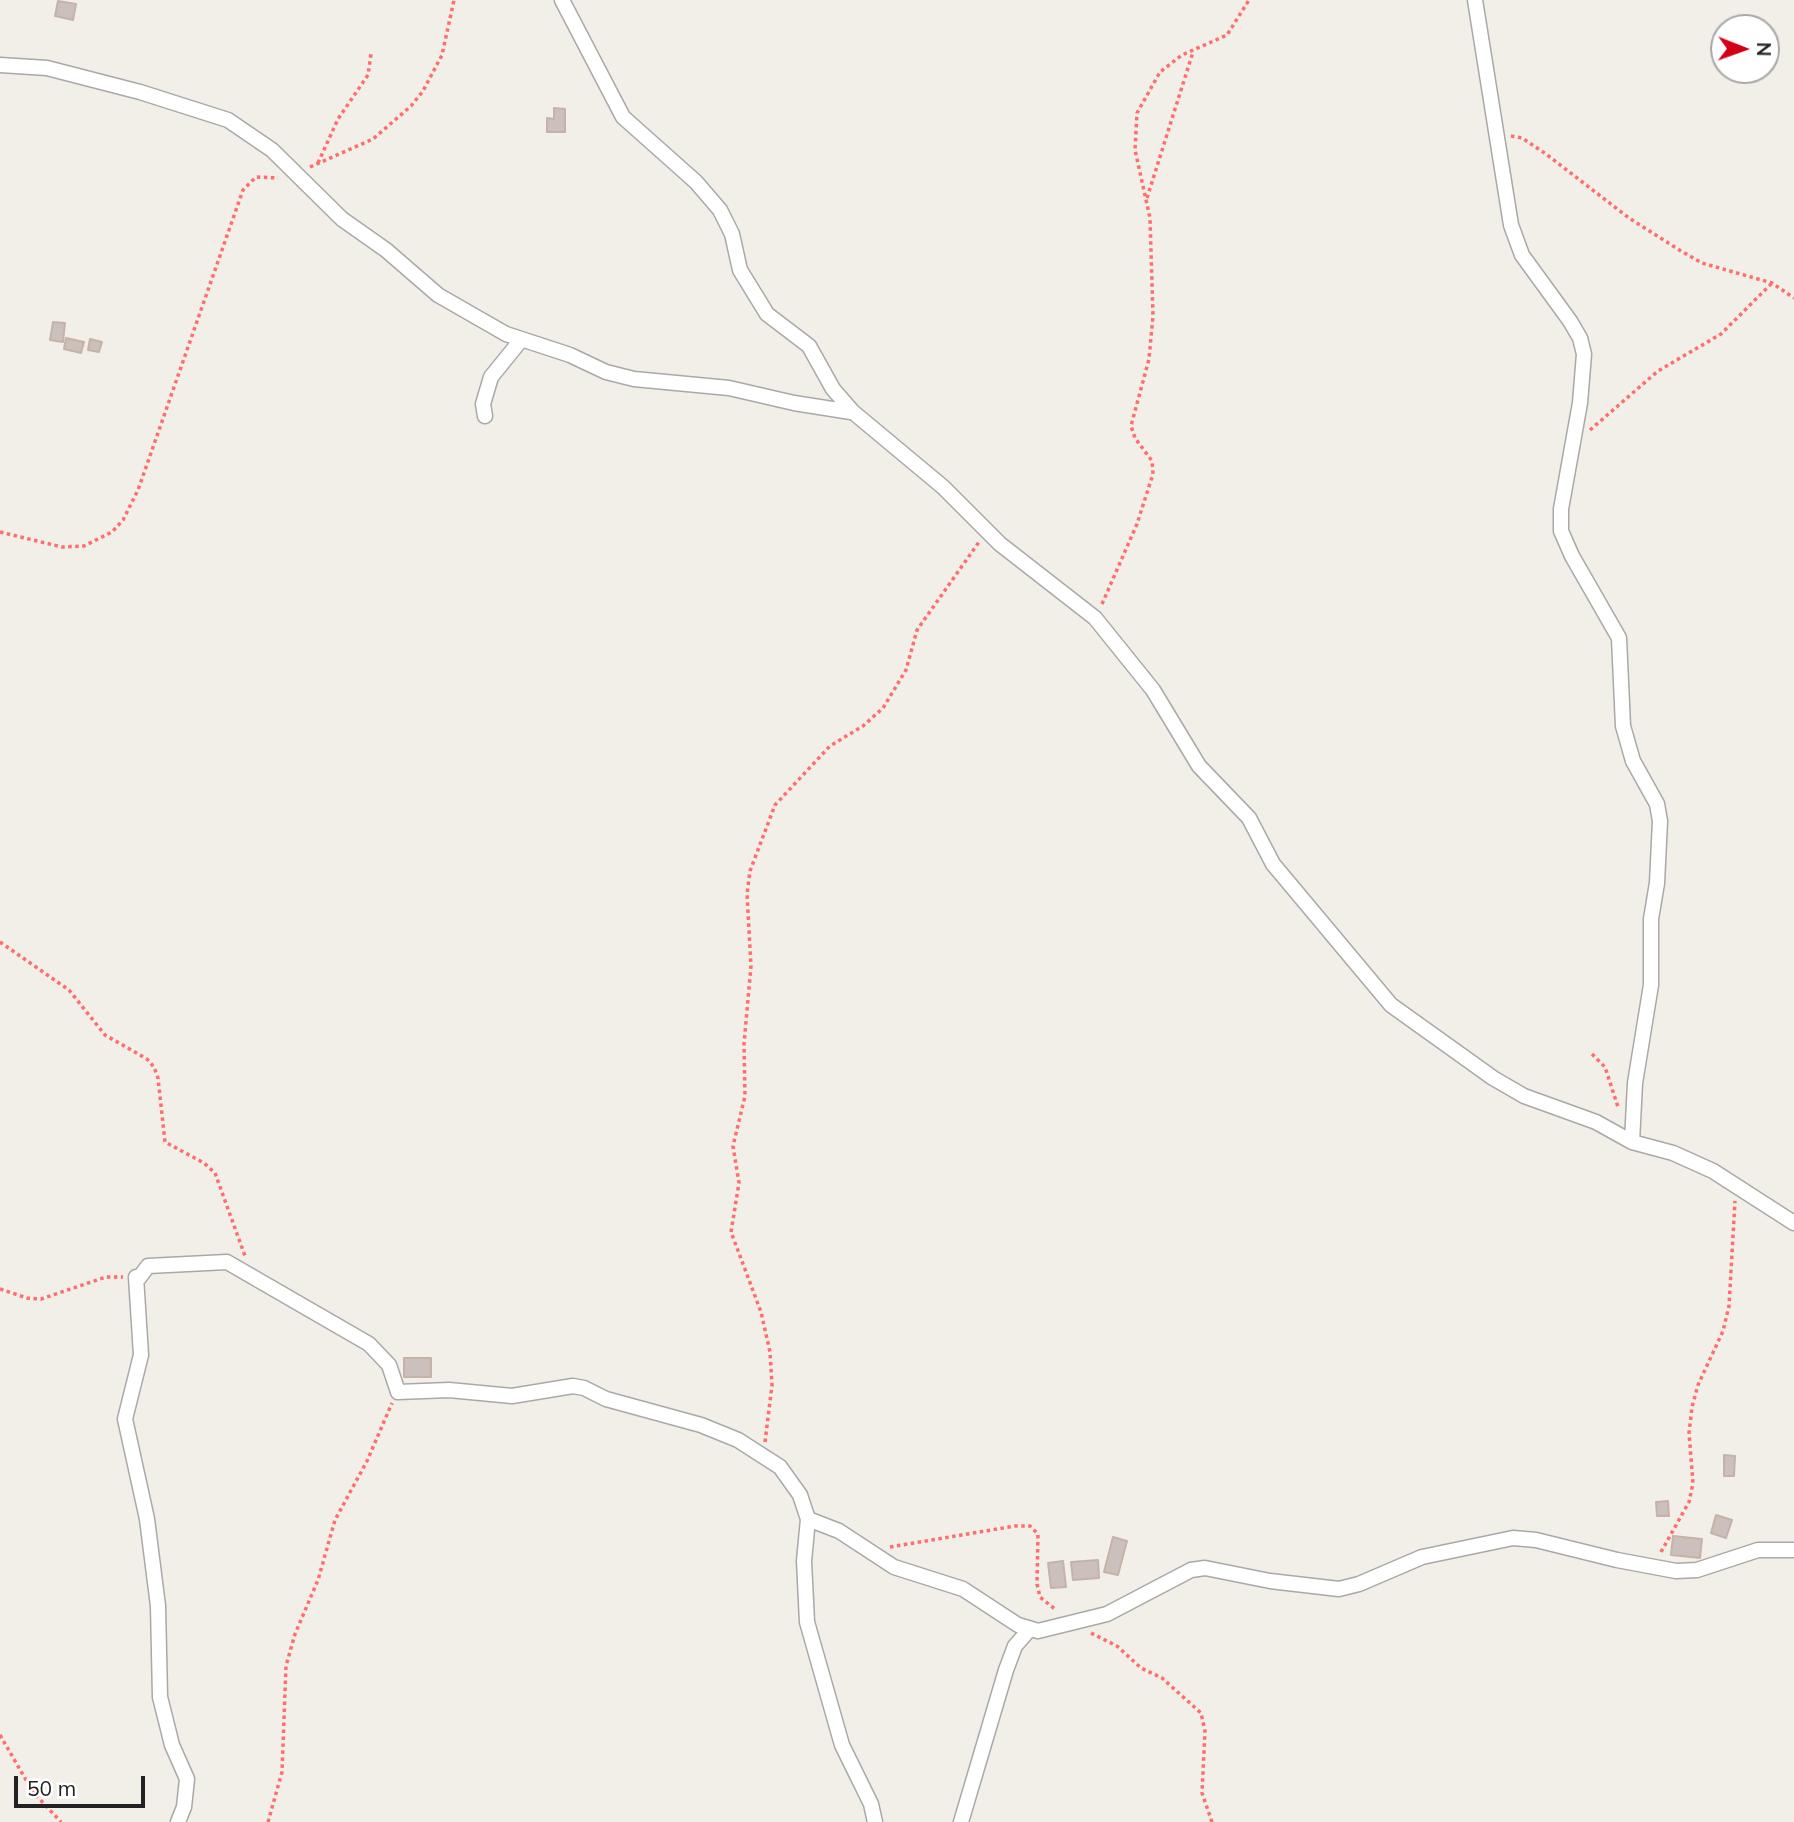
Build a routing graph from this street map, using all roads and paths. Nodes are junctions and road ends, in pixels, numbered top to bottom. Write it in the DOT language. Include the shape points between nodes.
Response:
graph roads {
  1 [pos="454,0"];
  2 [pos="562,0"];
  3 [pos="1249,0"];
  4 [pos="1475,0"];
  5 [pos="1194,50"];
  6 [pos="371,54"];
  7 [pos="0,65"];
  8 [pos="1494,131"];
  9 [pos="318,163"];
  10 [pos="298,177"];
  11 [pos="1147,200"];
  12 [pos="1772,284"];
  13 [pos="1794,298"];
  14 [pos="521,340"];
  15 [pos="853,412"];
  16 [pos="485,416"];
  17 [pos="1587,432"];
  18 [pos="986,531"];
  19 [pos="0,532"];
  20 [pos="1096,618"];
  21 [pos="0,942"];
  22 [pos="1592,1054"];
  23 [pos="1632,1124"];
  24 [pos="1632,1142"];
  25 [pos="1734,1183"];
  26 [pos="1794,1223"];
  27 [pos="251,1277"];
  28 [pos="139,1278"];
  29 [pos="0,1289"];
  30 [pos="398,1392"];
  31 [pos="764,1455"];
  32 [pos="808,1519"];
  33 [pos="1794,1550"];
  34 [pos="871,1552"];
  35 [pos="1654,1567"];
  36 [pos="1073,1623"];
  37 [pos="1029,1630"];
  38 [pos="0,1735"];
  39 [pos="61,1822"];
  40 [pos="178,1822"];
  41 [pos="268,1822"];
  42 [pos="875,1822"];
  43 [pos="961,1822"];
  44 [pos="1212,1822"];
  1 -- 9 [label="path" via="442,55 411,106 373,139"];
  2 -- 15 [label="street" via="622,117 713,200 732,234 740,270 758,303 776,323 809,346 833,389"];
  3 -- 5 [label="path" via="1227,34"];
  4 -- 8 [label="street"];
  5 -- 11 [label="path"];
  5 -- 11 [label="path" via="1160,72 1137,113 1135,150"];
  6 -- 9 [label="path" via="369,75 338,119"];
  7 -- 10 [label="street" via="47,68 223,118 272,150"];
  8 -- 12 [label="path" via="1530,144 1681,251 1714,267"];
  8 -- 23 [label="street" via="1507,206 1522,255 1582,344 1585,369 1561,531 1619,638 1623,726 1660,821 1651,919 1651,985"];
  9 -- 10 [label="path"];
  10 -- 14 [label="street" via="342,219 438,295"];
  10 -- 19 [label="path" via="256,177 243,190 138,490 123,520 112,532 84,546 62,547"];
  11 -- 20 [label="path" via="1153,260 1152,336 1131,426 1152,461 1153,474 1137,524"];
  12 -- 13 [label="path"];
  12 -- 17 [label="path" via="1721,334 1658,371"];
  14 -- 15 [label="street" via="634,379 729,388"];
  14 -- 16 [label="street" via="491,377 483,404"];
  15 -- 18 [label="street" via="943,487"];
  18 -- 20 [label="street"];
  18 -- 31 [label="path" via="917,630 906,670 883,708 830,746 775,805 751,872 745,1096 733,1146 739,1183 731,1232 761,1312 770,1352 772,1385"];
  20 -- 24 [label="street" via="1153,690 1199,766 1249,818 1273,864 1391,1005 1507,1087 1596,1122"];
  21 -- 27 [label="path" via="69,990 105,1035 154,1067 165,1142 215,1173"];
  22 -- 23 [label="path" via="1605,1067 1616,1104"];
  23 -- 24 [label="street"];
  24 -- 25 [label="street" via="1673,1153"];
  25 -- 26 [label="street"];
  25 -- 35 [label="path" via="1729,1306 1692,1407 1693,1483 1689,1502"];
  27 -- 28 [label="street" via="227,1262 148,1266"];
  27 -- 30 [label="street" via="369,1344 389,1365"];
  28 -- 29 [label="path" via="106,1277 41,1299"];
  28 -- 40 [label="street" via="141,1355 125,1419 147,1519 156,1594 160,1697 172,1745 187,1779"];
  30 -- 31 [label="street" via="449,1390 512,1396 573,1387 701,1425"];
  30 -- 41 [label="path" via="335,1520 318,1580 295,1634 286,1666 282,1772"];
  31 -- 32 [label="street" via="793,1482"];
  32 -- 34 [label="street" via="839,1531"];
  32 -- 42 [label="street" via="804,1561 807,1622 842,1745"];
  33 -- 35 [label="street" via="1758,1550 1697,1570"];
  34 -- 36 [label="path" via="914,1541 1030,1527 1038,1534 1040,1597"];
  34 -- 37 [label="street" via="909,1573 963,1589"];
  35 -- 36 [label="street" via="1513,1538 1422,1557 1339,1589 1205,1568 1191,1570 1107,1614"];
  36 -- 37 [label="street"];
  36 -- 44 [label="path" via="1124,1651 1201,1713 1205,1731 1202,1793"];
  37 -- 43 [label="street" via="1006,1670"];
  38 -- 39 [label="path" via="33,1793"];
}
